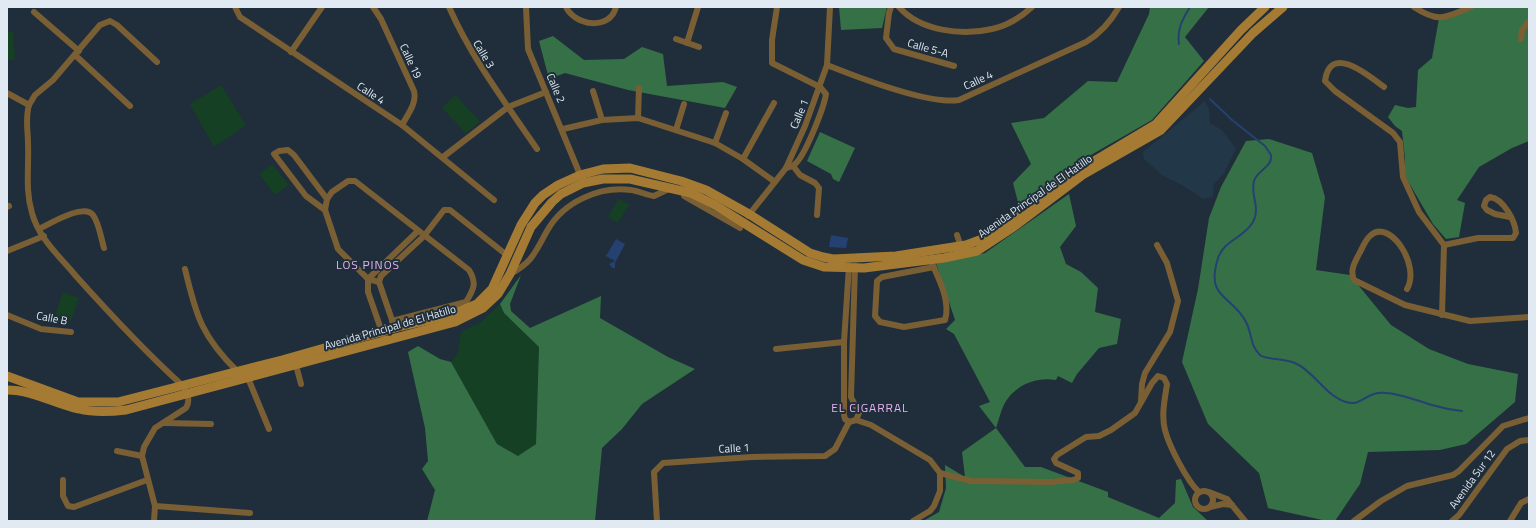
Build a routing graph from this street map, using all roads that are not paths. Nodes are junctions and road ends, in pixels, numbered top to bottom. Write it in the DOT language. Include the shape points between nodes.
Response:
graph roads {
  1 [pos="235,7"];
  2 [pos="322,7"];
  3 [pos="373,7"];
  4 [pos="449,7"];
  5 [pos="526,7"];
  6 [pos="566,7"];
  7 [pos="616,7"];
  8 [pos="698,7"];
  9 [pos="777,7"];
  10 [pos="830,7"];
  11 [pos="891,7"];
  12 [pos="899,7"];
  13 [pos="1032,7"];
  14 [pos="1119,7"];
  15 [pos="1265,7"];
  16 [pos="1283,7"];
  17 [pos="1414,7"];
  18 [pos="1472,7"];
  19 [pos="34,12"];
  20 [pos="1529,21"];
  21 [pos="1521,39"];
  22 [pos="676,40"];
  23 [pos="687,43"];
  24 [pos="699,47"];
  25 [pos="291,52"];
  26 [pos="77,53"];
  27 [pos="157,62"];
  28 [pos="827,65"];
  29 [pos="954,66"];
  30 [pos="820,87"];
  31 [pos="1384,87"];
  32 [pos="640,88"];
  33 [pos="593,91"];
  34 [pos="546,92"];
  35 [pos="7,93"];
  36 [pos="774,103"];
  37 [pos="684,104"];
  38 [pos="29,105"];
  39 [pos="130,106"];
  40 [pos="508,107"];
  41 [pos="726,113"];
  42 [pos="638,118"];
  43 [pos="602,120"];
  44 [pos="402,125"];
  45 [pos="562,129"];
  46 [pos="676,130"];
  47 [pos="715,143"];
  48 [pos="537,149"];
  49 [pos="443,157"];
  50 [pos="743,158"];
  51 [pos="793,166"];
  52 [pos="786,168"];
  53 [pos="582,179"];
  54 [pos="775,182"];
  55 [pos="672,188"];
  56 [pos="327,199"];
  57 [pos="494,200"];
  58 [pos="325,210"];
  59 [pos="817,215"];
  60 [pos="1510,217"];
  61 [pos="744,221"];
  62 [pos="39,229"];
  63 [pos="418,232"];
  64 [pos="957,235"];
  65 [pos="44,236"];
  66 [pos="424,236"];
  67 [pos="1157,245"];
  68 [pos="1444,245"];
  69 [pos="961,247"];
  70 [pos="104,248"];
  71 [pos="7,251"];
  72 [pos="508,256"];
  73 [pos="852,258"];
  74 [pos="932,263"];
  75 [pos="852,268"];
  76 [pos="185,269"];
  77 [pos="510,274"];
  78 [pos="368,279"];
  79 [pos="379,282"];
  80 [pos="1407,289"];
  81 [pos="389,312"];
  82 [pos="7,315"];
  83 [pos="1442,315"];
  84 [pos="377,317"];
  85 [pos="1529,317"];
  86 [pos="393,324"];
  87 [pos="71,332"];
  88 [pos="383,337"];
  89 [pos="397,338"];
  90 [pos="844,342"];
  91 [pos="776,349"];
  92 [pos="296,365"];
  93 [pos="238,372"];
  94 [pos="7,376"];
  95 [pos="248,378"];
  96 [pos="301,384"];
  97 [pos="10,390"];
  98 [pos="185,390"];
  99 [pos="848,397"];
  100 [pos="1141,401"];
  101 [pos="1529,418"];
  102 [pos="856,420"];
  103 [pos="849,422"];
  104 [pos="165,423"];
  105 [pos="211,424"];
  106 [pos="269,429"];
  107 [pos="1529,440"];
  108 [pos="117,451"];
  109 [pos="142,456"];
  110 [pos="940,473"];
  111 [pos="63,480"];
  112 [pos="147,480"];
  113 [pos="1208,491"];
  114 [pos="1199,492"];
  115 [pos="1529,499"];
  116 [pos="1232,504"];
  117 [pos="155,506"];
  118 [pos="1209,508"];
  119 [pos="250,513"];
  120 [pos="154,521"];
  121 [pos="657,521"];
  122 [pos="913,521"];
  123 [pos="1245,521"];
  124 [pos="1354,521"];
  125 [pos="1452,521"];
  126 [pos="1510,521"];
  1 -- 25 [label="street, Calle 4" via="240,17"];
  2 -- 25 [label="street"];
  3 -- 44 [label="street, Calle 19" via="414,91 413,106"];
  4 -- 40 [label="street, Calle 3" via="462,37"];
  5 -- 34 [label="street, Calle 2" via="528,49"];
  6 -- 7 [label="street" via="570,15 579,22 592,24 606,20 615,12"];
  8 -- 23 [label="street"];
  9 -- 30 [label="street" via="772,40 772,63"];
  10 -- 28 [label="street, Calle 1"];
  11 -- 29 [label="street, Calle 5-A" via="886,38 894,49"];
  12 -- 13 [label="street" via="914,20 939,29 978,31 1009,23"];
  14 -- 28 [label="street, Calle 4" via="1100,33 1086,42 959,100 945,101 885,88"];
  15 -- 69 [label="main road, Avenida Principal de El Hatillo" via="1156,124 1062,180 985,238"];
  16 -- 74 [label="main road, Avenida Principal de El Hatillo" via="1253,33 1162,130 1084,174 986,246"];
  17 -- 18 [label="street" via="1427,16 1439,18"];
  19 -- 26 [label="street"];
  20 -- 21 [label="street" via="1522,30"];
  22 -- 23 [label="street"];
  23 -- 24 [label="street"];
  25 -- 44 [label="street, Calle 4"];
  26 -- 27 [label="street" via="100,25 110,21 117,24"];
  26 -- 38 [label="street" via="53,80 35,95"];
  26 -- 39 [label="street"];
  28 -- 30 [label="street, Calle 1"];
  30 -- 51 [label="street" via="824,90 825,98 802,156"];
  30 -- 52 [label="street, Calle 1"];
  31 -- 68 [label="street" via="1348,64 1331,65 1326,71 1325,81 1335,91 1393,133 1400,142 1403,177 1419,212"];
  32 -- 42 [label="street"];
  33 -- 43 [label="street"];
  34 -- 40 [label="street"];
  34 -- 45 [label="street, Calle 2"];
  35 -- 38 [label="street"];
  36 -- 50 [label="street"];
  37 -- 46 [label="street"];
  38 -- 62 [label="street" via="26,118 27,188 32,215"];
  40 -- 48 [label="street, Calle 3"];
  40 -- 49 [label="street"];
  41 -- 47 [label="street"];
  42 -- 43 [label="street"];
  42 -- 46 [label="street"];
  43 -- 45 [label="street"];
  44 -- 49 [label="street, Calle 4"];
  45 -- 53 [label="street, Calle 2"];
  46 -- 47 [label="street"];
  47 -- 50 [label="street"];
  49 -- 57 [label="street, Calle 4"];
  50 -- 54 [label="street"];
  51 -- 52 [label="street"];
  51 -- 59 [label="street" via="800,175 819,188"];
  52 -- 54 [label="street, Calle 1"];
  53 -- 55 [label="main road, Avenida Principal de El Hatillo" via="630,179"];
  53 -- 61 [label="main road, Avenida Principal de El Hatillo" via="603,169 620,168 654,173 706,190"];
  53 -- 72 [label="main road, Avenida Principal de El Hatillo" via="550,189 535,204 521,225"];
  53 -- 77 [label="main road, Avenida Principal de El Hatillo" via="561,194 537,218"];
  54 -- 61 [label="street, Calle 1"];
  55 -- 61 [label="main road, Avenida Principal de El Hatillo" via="702,198"];
  55 -- 77 [label="street" via="654,196 616,189 589,195 559,214 551,223 529,262"];
  56 -- 58 [label="street"];
  56 -- 58 [label="street" via="294,155 288,150 274,154 306,196"];
  56 -- 63 [label="street" via="341,184 355,181"];
  58 -- 78 [label="street" via="338,249"];
  60 -- 68 [label="street" via="1516,226 1513,238 1478,238"];
  61 -- 73 [label="main road, Avenida Principal de El Hatillo" via="810,253 833,259"];
  61 -- 75 [label="main road, Avenida Principal de El Hatillo" via="803,260 824,267"];
  62 -- 65 [label="street"];
  62 -- 70 [label="street" via="83,210 94,217"];
  63 -- 66 [label="street"];
  63 -- 78 [label="street"];
  64 -- 69 [label="street"];
  65 -- 71 [label="street"];
  65 -- 98 [label="street" via="53,250 125,331"];
  66 -- 72 [label="street" via="444,210 448,209"];
  66 -- 79 [label="street" via="385,270"];
  66 -- 86 [label="street" via="469,270 474,279 473,291 466,302"];
  67 -- 100 [label="street" via="1167,263 1178,300 1170,332 1145,373"];
  68 -- 83 [label="street"];
  69 -- 73 [label="main road, Avenida Principal de El Hatillo" via="896,256"];
  72 -- 86 [label="main road, Avenida Principal de El Hatillo" via="492,289 477,304 451,315"];
  73 -- 75 [label="street"];
  74 -- 74 [label="street" via="882,277 877,281 875,316 880,322 904,327 946,320 946,303"];
  74 -- 75 [label="main road, Avenida Principal de El Hatillo"];
  75 -- 90 [label="street"];
  75 -- 99 [label="street"];
  76 -- 93 [label="street" via="196,313 206,334"];
  77 -- 89 [label="main road, Avenida Principal de El Hatillo" via="498,294 469,317"];
  78 -- 79 [label="street"];
  78 -- 84 [label="street" via="368,292"];
  79 -- 81 [label="street"];
  80 -- 83 [label="street" via="1411,283 1408,256 1394,238 1386,233 1370,235 1354,263 1351,273 1354,280 1405,305"];
  81 -- 84 [label="street"];
  81 -- 86 [label="street"];
  82 -- 87 [label="street, Calle B" via="40,329"];
  83 -- 85 [label="street" via="1470,321"];
  84 -- 88 [label="street"];
  86 -- 88 [label="main road, Avenida Principal de El Hatillo"];
  86 -- 89 [label="street"];
  88 -- 89 [label="main road, Avenida Principal de El Hatillo"];
  88 -- 92 [label="main road, Avenida Principal de El Hatillo"];
  88 -- 93 [label="main road, Avenida Principal de El Hatillo"];
  90 -- 91 [label="street"];
  90 -- 99 [label="street"];
  92 -- 95 [label="main road, Avenida Principal de El Hatillo"];
  92 -- 96 [label="street"];
  93 -- 98 [label="main road, Avenida Principal de El Hatillo"];
  94 -- 98 [label="main road, Avenida Principal de El Hatillo" via="78,402 118,402"];
  95 -- 98 [label="main road, Avenida Principal de El Hatillo"];
  95 -- 106 [label="street"];
  97 -- 98 [label="main road, Avenida Principal de El Hatillo" via="78,409 111,412 126,410"];
  98 -- 104 [label="street" via="189,402 186,408"];
  99 -- 102 [label="street" via="859,413"];
  99 -- 103 [label="street" via="844,415 845,420"];
  100 -- 110 [label="street" via="1135,413 1111,430 1100,436 1086,437 1057,455 1054,459 1056,463 1078,473 1078,478 1073,480 971,481"];
  100 -- 114 [label="street" via="1154,379 1158,376 1164,378 1167,384 1165,430 1188,480"];
  101 -- 124 [label="street" via="1503,426 1453,475 1407,486"];
  102 -- 103 [label="street"];
  102 -- 110 [label="street" via="871,425 930,460"];
  103 -- 121 [label="street, Calle 1" via="835,449 825,456 752,457 663,463 654,472"];
  104 -- 105 [label="street"];
  104 -- 109 [label="street" via="151,432"];
  107 -- 125 [label="street, Avenida Sur 12" via="1520,441 1507,449 1464,509"];
  108 -- 109 [label="street"];
  109 -- 112 [label="street"];
  110 -- 122 [label="street" via="940,491 934,506"];
  111 -- 112 [label="street" via="63,496 68,506 74,507"];
  112 -- 117 [label="street"];
  113 -- 114 [label="street"];
  113 -- 116 [label="street" via="1227,499"];
  113 -- 118 [label="street" via="1213,499"];
  114 -- 118 [label="street" via="1195,496 1196,505 1204,510"];
  115 -- 126 [label="street" via="1521,503"];
  116 -- 118 [label="street"];
  116 -- 123 [label="street"];
  117 -- 119 [label="street"];
  117 -- 120 [label="street"];
}
